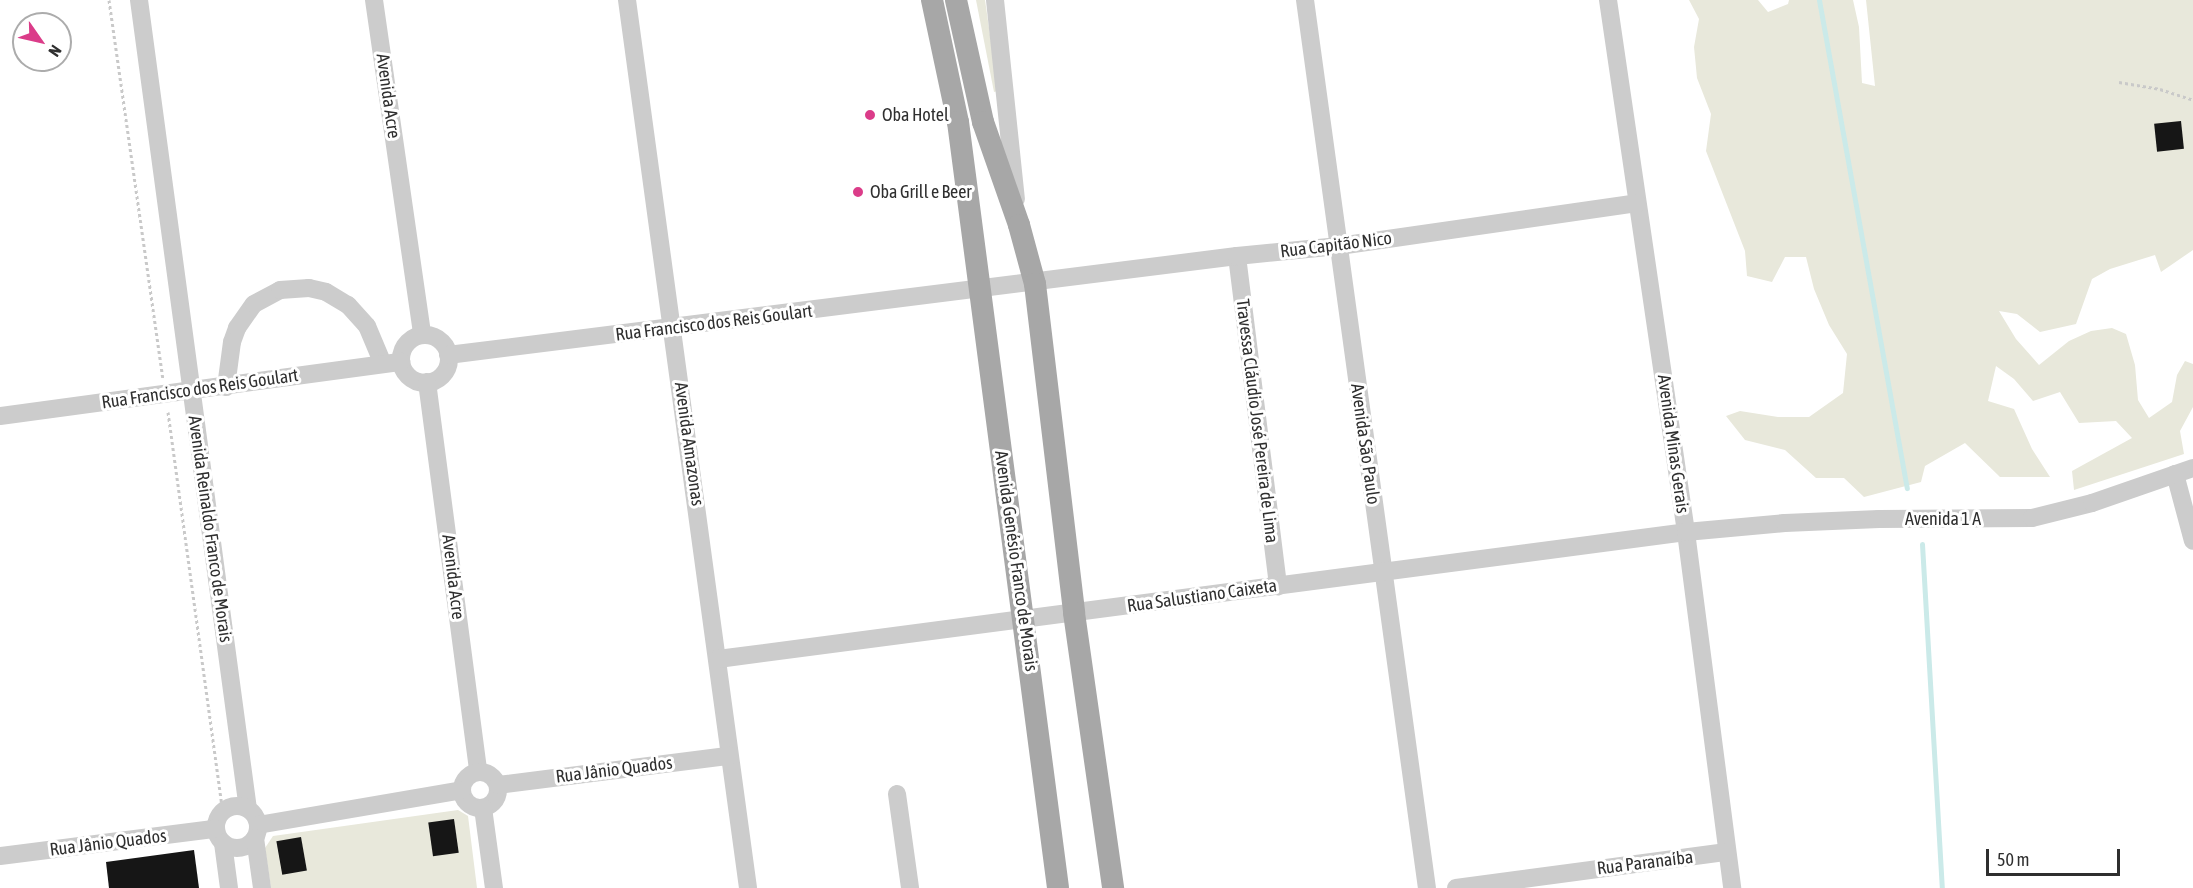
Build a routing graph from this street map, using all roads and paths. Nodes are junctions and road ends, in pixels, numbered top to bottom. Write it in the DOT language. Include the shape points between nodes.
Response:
graph roads {
  1 [pos="139,0"];
  2 [pos="374,0"];
  3 [pos="627,0"];
  4 [pos="932,0"];
  5 [pos="956,0"];
  6 [pos="995,0"];
  7 [pos="1305,0"];
  8 [pos="1608,0"];
  9 [pos="2119,82"];
  10 [pos="2193,100"];
  11 [pos="1637,203"];
  12 [pos="1019,225"];
  13 [pos="1339,246"];
  14 [pos="1237,256"];
  15 [pos="1035,284"];
  16 [pos="979,290"];
  17 [pos="673,328"];
  18 [pos="422,335"];
  19 [pos="448,356"];
  20 [pos="392,363"];
  21 [pos="427,382"];
  22 [pos="226,387"];
  23 [pos="191,391"];
  24 [pos="0,416"];
  25 [pos="2193,468"];
  26 [pos="2175,474"];
  27 [pos="1686,532"];
  28 [pos="2193,541"];
  29 [pos="1382,572"];
  30 [pos="1278,586"];
  31 [pos="1074,613"];
  32 [pos="1025,620"];
  33 [pos="718,659"];
  34 [pos="729,756"];
  35 [pos="478,772"];
  36 [pos="498,785"];
  37 [pos="462,790"];
  38 [pos="897,794"];
  39 [pos="248,808"];
  40 [pos="483,808"];
  41 [pos="256,831"];
  42 [pos="219,836"];
  43 [pos="1727,852"];
  44 [pos="0,856"];
  45 [pos="229,888"];
  46 [pos="262,888"];
  47 [pos="494,888"];
  48 [pos="748,888"];
  49 [pos="910,888"];
  50 [pos="1058,888"];
  51 [pos="1113,888"];
  52 [pos="1427,888"];
  53 [pos="1456,888"];
  54 [pos="1732,888"];
  1 -- 23 [label="street, Avenida Reinaldo Franco de Morais"];
  2 -- 18 [label="street, Avenida Acre"];
  3 -- 17 [label="street, Avenida Amazonas"];
  4 -- 16 [label="main road, Avenida Genésio Franco de Morais" via="958,122"];
  5 -- 12 [label="main road" via="983,122"];
  6 -- 12 [label="street"];
  7 -- 13 [label="street, Avenida São Paulo"];
  8 -- 11 [label="street, Avenida Minas Gerais"];
  9 -- 10 [label="path"];
  11 -- 13 [label="street, Rua Capitão Nico"];
  11 -- 27 [label="street, Avenida Minas Gerais"];
  12 -- 15 [label="main road"];
  13 -- 14 [label="street, Rua Capitão Nico"];
  13 -- 29 [label="street, Avenida São Paulo"];
  14 -- 15 [label="street, Rua Capitão Nico"];
  14 -- 30 [label="street, Travessa Cláudio José Pereira de Lima"];
  15 -- 16 [label="street"];
  15 -- 31 [label="main road"];
  16 -- 17 [label="street, Rua Francisco dos Reis Goulart"];
  16 -- 32 [label="main road, Avenida Genésio Franco de Morais"];
  17 -- 19 [label="street, Rua Francisco dos Reis Goulart"];
  17 -- 33 [label="street, Avenida Amazonas"];
  18 -- 19 [label="street" via="439,339"];
  18 -- 20 [label="street" via="405,344"];
  19 -- 21 [label="street" via="446,370"];
  20 -- 21 [label="street" via="413,380"];
  20 -- 22 [label="street, Rua Francisco dos Reis Goulart"];
  20 -- 22 [label="street" via="348,304 309,288 280,290 254,304 237,328"];
  21 -- 35 [label="street, Avenida Acre"];
  22 -- 23 [label="street, Rua Francisco dos Reis Goulart"];
  23 -- 24 [label="street, Rua Francisco dos Reis Goulart"];
  23 -- 39 [label="street, Avenida Reinaldo Franco de Morais"];
  25 -- 26 [label="street, Avenida 1 A"];
  26 -- 27 [label="street, Avenida 1 A" via="2070,510 2032,518 1785,523"];
  26 -- 28 [label="street"];
  27 -- 29 [label="street, Rua Salustiano Caixeta"];
  27 -- 43 [label="street, Avenida Minas Gerais"];
  29 -- 30 [label="street, Rua Salustiano Caixeta"];
  29 -- 52 [label="street, Avenida São Paulo"];
  30 -- 31 [label="street, Rua Salustiano Caixeta"];
  31 -- 32 [label="street, Rua Salustiano Caixeta"];
  31 -- 51 [label="main road"];
  32 -- 33 [label="street, Rua Salustiano Caixeta"];
  32 -- 50 [label="main road, Avenida Genésio Franco de Morais"];
  33 -- 34 [label="street, Avenida Amazonas"];
  34 -- 36 [label="street, Rua Jânio Quados"];
  34 -- 48 [label="street, Avenida Amazonas"];
  35 -- 36 [label="street" via="490,775"];
  35 -- 37 [label="street" via="467,778"];
  36 -- 40 [label="street" via="497,798"];
  37 -- 40 [label="street" via="466,802"];
  37 -- 41 [label="street"];
  38 -- 49 [label="street"];
  39 -- 41 [label="street"];
  39 -- 42 [label="street" via="235,806 223,811 217,819"];
  40 -- 47 [label="street"];
  41 -- 42 [label="street" via="240,848"];
  41 -- 46 [label="street"];
  42 -- 44 [label="street, Rua Jânio Quados"];
  42 -- 45 [label="street"];
  43 -- 53 [label="street, Rua Paranaíba"];
  43 -- 54 [label="street, Avenida Minas Gerais"];
}
